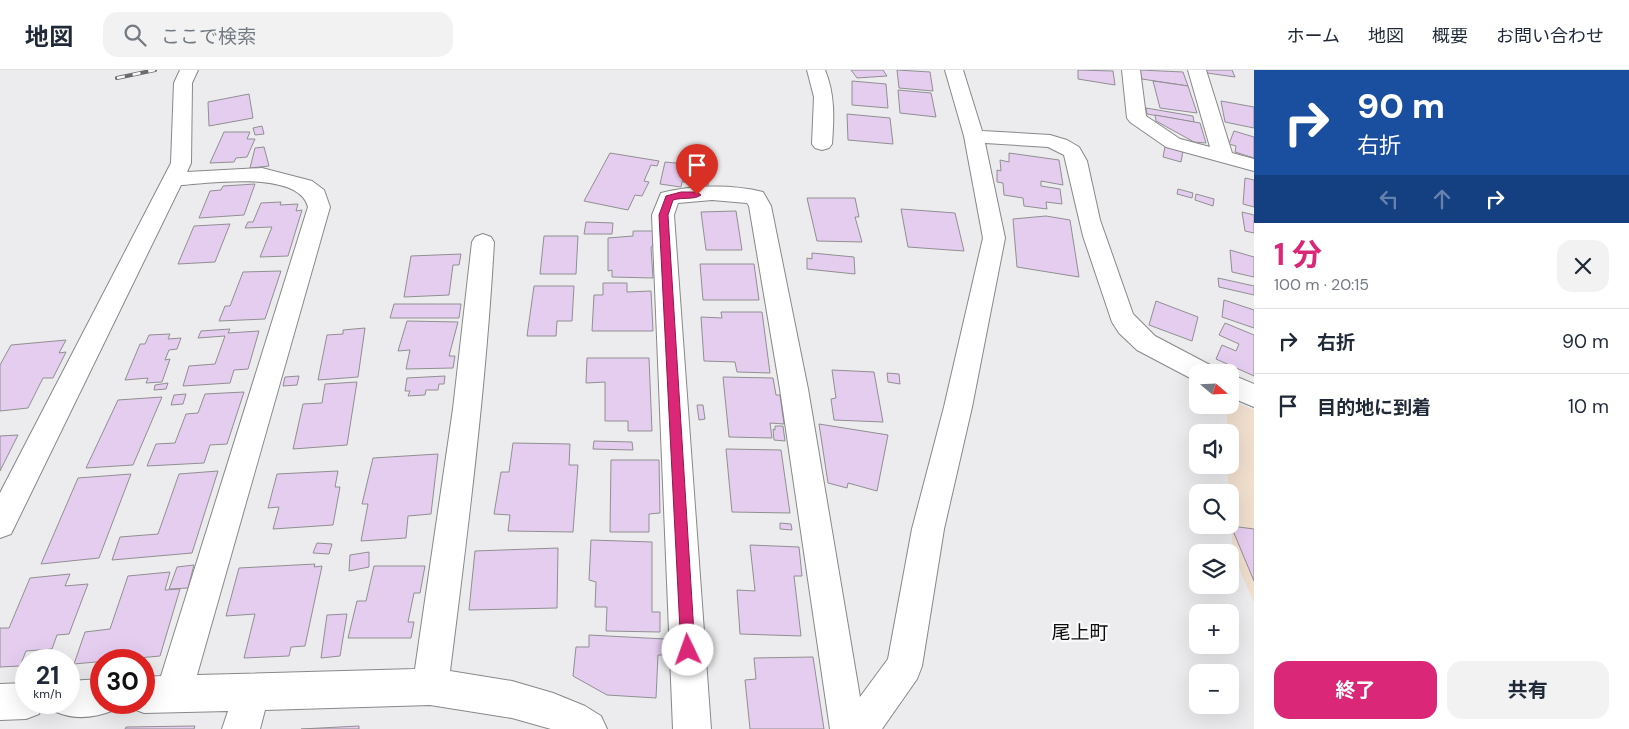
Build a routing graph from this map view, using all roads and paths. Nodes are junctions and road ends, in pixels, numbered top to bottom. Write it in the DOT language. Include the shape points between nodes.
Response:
graph roads {
  1 [pos="189,70"];
  2 [pos="816,70"];
  3 [pos="954,70"];
  4 [pos="1131,70"];
  5 [pos="1197,70"];
  6 [pos="974,136"];
  7 [pos="822,144"];
  8 [pos="1223,156"];
  9 [pos="1254,165"];
  10 [pos="174,179"];
  11 [pos="483,242"];
  12 [pos="1189,365"];
  13 [pos="1239,389"];
  14 [pos="1254,396"];
  15 [pos="0,524"];
  16 [pos="430,687"];
  17 [pos="252,692"];
  18 [pos="159,695"];
  19 [pos="15,701"];
  20 [pos="0,702"];
  21 [pos="242,729"];
  22 [pos="588,729"];
  23 [pos="692,729"];
  24 [pos="849,729"];
  25 [pos="860,729"];
  1 -- 10 [label="street" via="183,83 181,164"];
  2 -- 7 [label="street" via="824,108"];
  3 -- 6 [label="street"];
  4 -- 8 [label="street" via="1136,118 1173,143"];
  5 -- 8 [label="street"];
  6 -- 12 [label="street" via="1044,140 1068,148 1075,158 1084,201 1121,316 1128,328 1146,343"];
  6 -- 25 [label="street" via="994,238 928,529 904,666"];
  8 -- 9 [label="street"];
  10 -- 15 [label="street"];
  10 -- 18 [label="street" via="262,174 305,186 316,195 319,207"];
  11 -- 16 [label="street" via="463,448"];
  13 -- 14 [label="street"];
  16 -- 17 [label="street"];
  16 -- 22 [label="street" via="474,692 550,709"];
  17 -- 18 [label="street"];
  17 -- 21 [label="street"];
  19 -- 20 [label="street"];
  23 -- 24 [label="street" via="663,215 670,198 681,195 744,195 755,197 760,206 794,389"];
}
